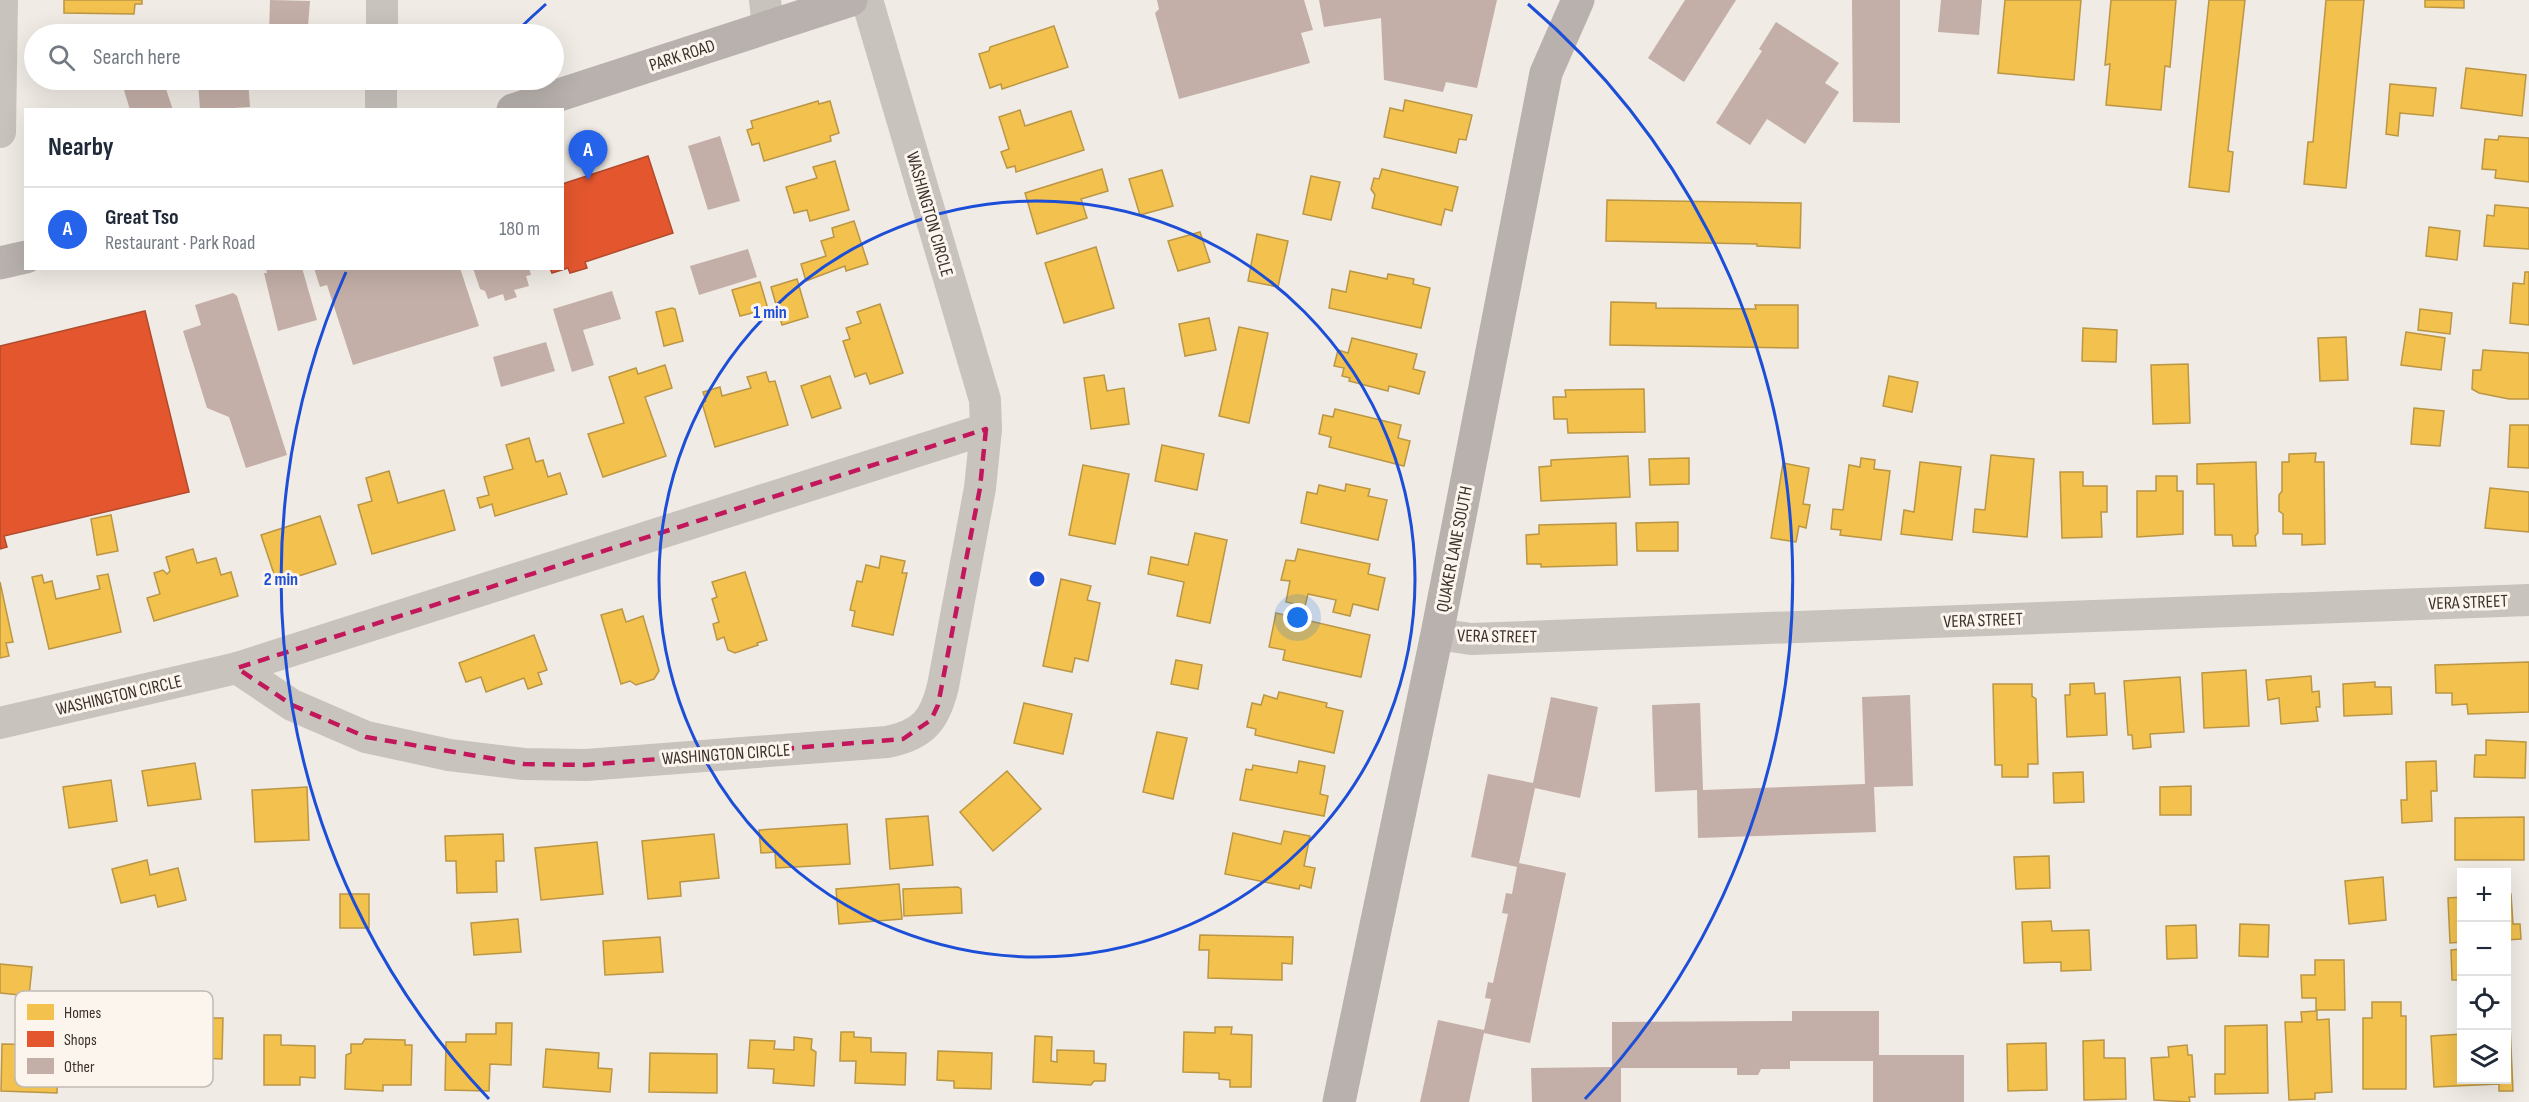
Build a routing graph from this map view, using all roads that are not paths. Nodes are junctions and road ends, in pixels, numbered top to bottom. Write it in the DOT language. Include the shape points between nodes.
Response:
graph roads {
  1 [pos="2,0"];
  2 [pos="382,0"];
  3 [pos="851,0"];
  4 [pos="867,0"];
  5 [pos="1576,1"];
  6 [pos="766,14"];
  7 [pos="382,24"];
  8 [pos="381,90"];
  9 [pos="381,108"];
  10 [pos="518,108"];
  11 [pos="0,132"];
  12 [pos="24,258"];
  13 [pos="0,264"];
  14 [pos="986,429"];
  15 [pos="2529,600"];
  16 [pos="1437,633"];
  17 [pos="237,668"];
  18 [pos="0,723"];
  19 [pos="1339,1102"];
  1 -- 11 [label="street"];
  2 -- 7 [label="street"];
  3 -- 6 [label="main road, PARK ROAD"];
  4 -- 14 [label="street, WASHINGTON CIRCLE" via="984,400"];
  5 -- 16 [label="main road, QUAKER LANE SOUTH" via="1546,73"];
  6 -- 10 [label="main road, PARK ROAD"];
  8 -- 9 [label="street"];
  12 -- 13 [label="main road"];
  14 -- 17 [label="street, WASHINGTON CIRCLE"];
  14 -- 17 [label="street, WASHINGTON CIRCLE" via="980,488 938,705 931,720 903,739 586,765 524,764 449,754 366,736 292,705"];
  15 -- 16 [label="street, VERA STREET" via="1471,639"];
  16 -- 19 [label="main road, QUAKER LANE SOUTH"];
  17 -- 18 [label="street, WASHINGTON CIRCLE"];
}
